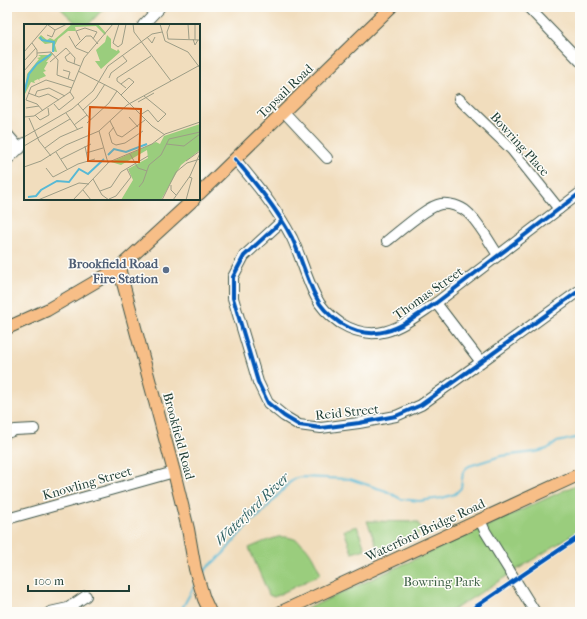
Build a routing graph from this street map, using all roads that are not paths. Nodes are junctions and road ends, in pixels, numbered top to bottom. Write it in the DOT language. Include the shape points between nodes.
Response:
graph roads {
  1 [pos="160,7"];
  2 [pos="391,7"];
  3 [pos="528,7"];
  4 [pos="143,24"];
  5 [pos="580,61"];
  6 [pos="459,99"];
  7 [pos="284,112"];
  8 [pos="7,134"];
  9 [pos="22,146"];
  10 [pos="327,158"];
  11 [pos="7,160"];
  12 [pos="235,160"];
  13 [pos="200,193"];
  14 [pos="580,193"];
  15 [pos="193,200"];
  16 [pos="559,209"];
  17 [pos="282,220"];
  18 [pos="387,240"];
  19 [pos="498,255"];
  20 [pos="119,268"];
  21 [pos="580,290"];
  22 [pos="436,303"];
  23 [pos="7,328"];
  24 [pos="481,362"];
  25 [pos="34,429"];
  26 [pos="7,433"];
  27 [pos="174,472"];
  28 [pos="580,474"];
  29 [pos="7,519"];
  30 [pos="480,520"];
  31 [pos="86,596"];
  32 [pos="204,599"];
  33 [pos="50,612"];
  34 [pos="205,612"];
  35 [pos="210,612"];
  36 [pos="216,612"];
  37 [pos="281,612"];
  38 [pos="534,612"];
  1 -- 4 [label="street"];
  2 -- 7 [label="main road, Topsail Road"];
  3 -- 5 [label="street"];
  6 -- 16 [label="street, Bowring Place" via="512,150"];
  7 -- 10 [label="street"];
  7 -- 12 [label="main road, Topsail Road"];
  8 -- 9 [label="street"];
  9 -- 11 [label="street"];
  12 -- 13 [label="main road, Topsail Road"];
  12 -- 17 [label="street, Thomas Street"];
  14 -- 16 [label="street, Thomas Street"];
  15 -- 20 [label="main road"];
  16 -- 19 [label="street, Thomas Street"];
  17 -- 22 [label="street, Thomas Street" via="300,256 316,298 326,313 351,329 365,333 381,333 397,328"];
  17 -- 24 [label="street, Reid Street" via="244,256 233,277 233,298 258,382 268,403 284,416 299,424 321,428 396,416 421,405"];
  18 -- 19 [label="street" via="428,210 440,204 455,205 467,212 476,222"];
  19 -- 22 [label="street, Thomas Street"];
  20 -- 23 [label="main road" via="47,310"];
  20 -- 27 [label="main road, Brookfield Road"];
  21 -- 24 [label="street, Reid Street"];
  22 -- 24 [label="street"];
  25 -- 26 [label="street"];
  27 -- 29 [label="street, Knowling Street"];
  27 -- 32 [label="main road, Brookfield Road"];
  28 -- 30 [label="main road, Waterford Bridge Road"];
  30 -- 37 [label="main road, Waterford Bridge Road"];
  30 -- 38 [label="street"];
  31 -- 33 [label="street" via="68,608"];
  32 -- 34 [label="main road"];
  32 -- 35 [label="main road, Brookfield Road"];
  32 -- 36 [label="main road"];
}
